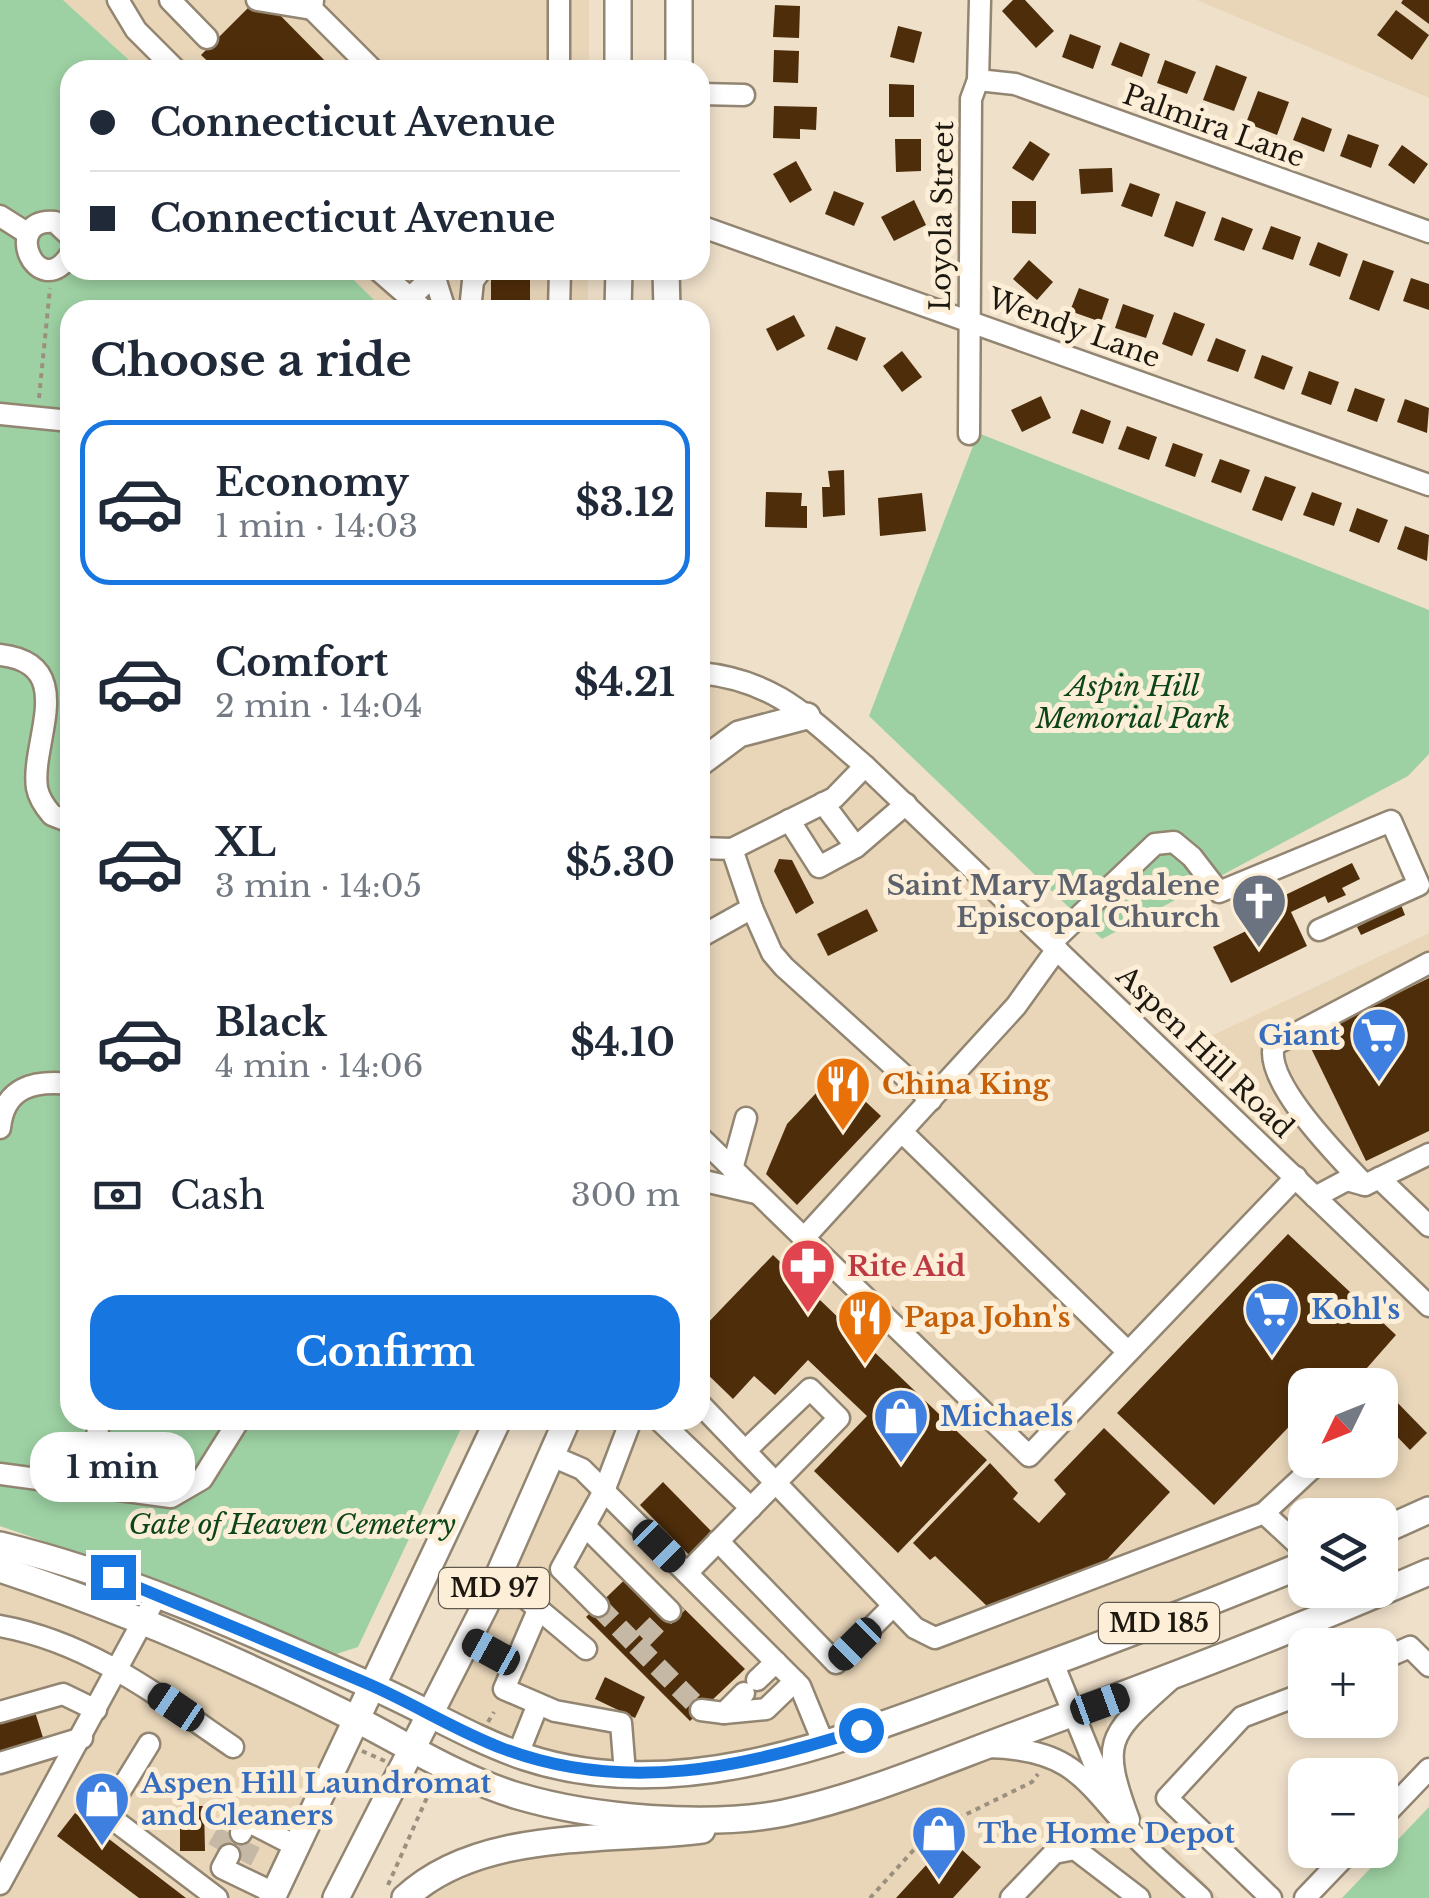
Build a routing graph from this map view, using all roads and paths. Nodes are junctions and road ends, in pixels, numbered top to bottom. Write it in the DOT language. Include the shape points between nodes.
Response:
graph roads {
  1 [pos="118,0"];
  2 [pos="170,0"];
  3 [pos="257,0"];
  4 [pos="559,0"];
  5 [pos="679,0"];
  6 [pos="980,0"];
  7 [pos="618,3"];
  8 [pos="313,4"];
  9 [pos="207,38"];
  10 [pos="166,60"];
  11 [pos="364,60"];
  12 [pos="559,60"];
  13 [pos="618,60"];
  14 [pos="632,60"];
  15 [pos="678,60"];
  16 [pos="978,80"];
  17 [pos="710,94"];
  18 [pos="744,95"];
  19 [pos="0,216"];
  20 [pos="60,224"];
  21 [pos="710,229"];
  22 [pos="1429,232"];
  23 [pos="26,233"];
  24 [pos="60,263"];
  25 [pos="52,269"];
  26 [pos="389,280"];
  27 [pos="411,300"];
  28 [pos="968,319"];
  29 [pos="0,414"];
  30 [pos="37,418"];
  31 [pos="60,421"];
  32 [pos="969,434"];
  33 [pos="1429,485"];
  34 [pos="0,656"];
  35 [pos="710,675"];
  36 [pos="807,716"];
  37 [pos="710,756"];
  38 [pos="865,766"];
  39 [pos="823,803"];
  40 [pos="906,804"];
  41 [pos="60,818"];
  42 [pos="789,820"];
  43 [pos="856,847"];
  44 [pos="710,849"];
  45 [pos="732,850"];
  46 [pos="752,908"];
  47 [pos="1319,930"];
  48 [pos="710,931"];
  49 [pos="1054,946"];
  50 [pos="1429,963"];
  51 [pos="60,1083"];
  52 [pos="931,1100"];
  53 [pos="746,1118"];
  54 [pos="0,1128"];
  55 [pos="902,1132"];
  56 [pos="710,1147"];
  57 [pos="1429,1154"];
  58 [pos="732,1169"];
  59 [pos="1296,1177"];
  60 [pos="710,1182"];
  61 [pos="1372,1182"];
  62 [pos="758,1194"];
  63 [pos="1315,1197"];
  64 [pos="1429,1226"];
  65 [pos="804,1238"];
  66 [pos="1429,1306"];
  67 [pos="1127,1352"];
  68 [pos="710,1414"];
  69 [pos="98,1430"];
  70 [pos="233,1430"];
  71 [pos="493,1430"];
  72 [pos="564,1430"];
  73 [pos="626,1430"];
  74 [pos="669,1430"];
  75 [pos="745,1451"];
  76 [pos="554,1456"];
  77 [pos="0,1474"];
  78 [pos="1301,1478"];
  79 [pos="776,1484"];
  80 [pos="91,1486"];
  81 [pos="604,1491"];
  82 [pos="751,1508"];
  83 [pos="1429,1510"];
  84 [pos="1264,1512"];
  85 [pos="1398,1524"];
  86 [pos="585,1526"];
  87 [pos="1288,1535"];
  88 [pos="718,1541"];
  89 [pos="0,1545"];
  90 [pos="0,1569"];
  91 [pos="1288,1571"];
  92 [pos="1429,1572"];
  93 [pos="500,1576"];
  94 [pos="692,1579"];
  95 [pos="156,1596"];
  96 [pos="598,1606"];
  97 [pos="894,1606"];
  98 [pos="539,1608"];
  99 [pos="141,1619"];
  100 [pos="3,1628"];
  101 [pos="468,1639"];
  102 [pos="586,1648"];
  103 [pos="1398,1652"];
  104 [pos="776,1662"];
  105 [pos="1053,1663"];
  106 [pos="514,1664"];
  107 [pos="1429,1666"];
  108 [pos="118,1668"];
  109 [pos="1171,1678"];
  110 [pos="796,1681"];
  111 [pos="372,1686"];
  112 [pos="1288,1700"];
  113 [pos="538,1704"];
  114 [pos="96,1710"];
  115 [pos="700,1710"];
  116 [pos="0,1712"];
  117 [pos="724,1712"];
  118 [pos="1072,1714"];
  119 [pos="430,1717"];
  120 [pos="355,1718"];
  121 [pos="82,1738"];
  122 [pos="823,1742"];
  123 [pos="149,1744"];
  124 [pos="233,1747"];
  125 [pos="982,1747"];
  126 [pos="412,1751"];
  127 [pos="518,1754"];
  128 [pos="0,1763"];
  129 [pos="1429,1769"];
  130 [pos="1041,1770"];
  131 [pos="624,1773"];
  132 [pos="433,1784"];
  133 [pos="1398,1801"];
  134 [pos="782,1813"];
  135 [pos="241,1832"];
  136 [pos="1135,1836"];
  137 [pos="296,1846"];
  138 [pos="228,1857"];
  139 [pos="1334,1868"];
  140 [pos="0,1884"];
  141 [pos="273,1896"];
  142 [pos="395,1896"];
  143 [pos="217,1898"];
  144 [pos="336,1898"];
  145 [pos="870,1898"];
  146 [pos="1011,1898"];
  147 [pos="1138,1898"];
  148 [pos="1201,1898"];
  149 [pos="1271,1898"];
  150 [pos="1305,1898"];
  1 -- 10 [label="street"];
  2 -- 9 [label="street"];
  3 -- 8 [label="street"];
  4 -- 12 [label="street"];
  5 -- 15 [label="main road"];
  6 -- 16 [label="street, Loyola Street"];
  7 -- 13 [label="main road"];
  7 -- 14 [label="main road" via="630,24"];
  8 -- 11 [label="street"];
  16 -- 22 [label="street, Palmira Lane" via="1015,84"];
  16 -- 28 [label="street, Loyola Street" via="971,98"];
  17 -- 18 [label="street"];
  19 -- 23 [label="street"];
  20 -- 23 [label="street" via="46,221"];
  21 -- 28 [label="street, Wendy Lane"];
  23 -- 25 [label="street" via="30,262"];
  24 -- 25 [label="street"];
  25 -- 30 [label="path"];
  26 -- 27 [label="street"];
  28 -- 32 [label="street, Loyola Street"];
  28 -- 33 [label="street, Wendy Lane"];
  29 -- 30 [label="street"];
  30 -- 31 [label="street"];
  34 -- 41 [label="street" via="30,666 44,681 36,786"];
  35 -- 36 [label="street, Aspen Hill Road" via="750,682 785,697"];
  36 -- 37 [label="main road" via="739,734"];
  36 -- 38 [label="street, Aspen Hill Road"];
  38 -- 39 [label="street"];
  38 -- 40 [label="street, Aspen Hill Road"];
  39 -- 42 [label="street"];
  39 -- 43 [label="street"];
  40 -- 43 [label="street"];
  40 -- 49 [label="street, Aspen Hill Road"];
  42 -- 43 [label="street" via="820,868"];
  42 -- 45 [label="street"];
  44 -- 45 [label="street"];
  45 -- 46 [label="street"];
  46 -- 48 [label="street"];
  46 -- 52 [label="street" via="784,967"];
  47 -- 49 [label="street" via="1419,885 1391,821 1219,892 1174,842 1155,844"];
  49 -- 52 [label="street" via="1016,1006"];
  49 -- 59 [label="street, Aspen Hill Road"];
  50 -- 61 [label="street" via="1274,1045 1272,1061 1318,1134"];
  51 -- 54 [label="street" via="42,1081 13,1093"];
  52 -- 55 [label="street"];
  53 -- 58 [label="street"];
  55 -- 65 [label="street"];
  55 -- 67 [label="street"];
  56 -- 58 [label="street"];
  57 -- 61 [label="street"];
  58 -- 62 [label="street"];
  59 -- 63 [label="street, Aspen Hill Road"];
  59 -- 67 [label="street"];
  60 -- 62 [label="street"];
  61 -- 63 [label="street" via="1347,1180"];
  61 -- 64 [label="street"];
  62 -- 65 [label="street"];
  63 -- 66 [label="street, Aspen Hill Road"];
  65 -- 67 [label="street" via="1029,1456"];
  68 -- 75 [label="street"];
  69 -- 80 [label="street"];
  70 -- 80 [label="street" via="202,1479 171,1496"];
  71 -- 111 [label="main road, MD 97"];
  72 -- 76 [label="main road, MD 97"];
  73 -- 81 [label="street"];
  74 -- 82 [label="street"];
  75 -- 79 [label="street"];
  75 -- 79 [label="street" via="810,1389 839,1418"];
  76 -- 81 [label="street" via="582,1469"];
  76 -- 93 [label="main road, MD 97"];
  77 -- 80 [label="street"];
  78 -- 84 [label="street"];
  79 -- 82 [label="street"];
  79 -- 97 [label="street"];
  81 -- 86 [label="street"];
  81 -- 94 [label="street"];
  82 -- 88 [label="street"];
  83 -- 85 [label="main road"];
  84 -- 87 [label="street"];
  84 -- 97 [label="street" via="943,1637 921,1632"];
  86 -- 94 [label="street" via="674,1607"];
  86 -- 96 [label="street" via="561,1570"];
  88 -- 94 [label="street"];
  88 -- 97 [label="street" via="836,1662"];
  89 -- 95 [label="main road"];
  90 -- 99 [label="main road"];
  91 -- 105 [label="main road, MD 185"];
  92 -- 109 [label="main road, MD 185"];
  93 -- 98 [label="street"];
  93 -- 101 [label="main road, MD 97"];
  94 -- 104 [label="street"];
  95 -- 99 [label="street"];
  95 -- 111 [label="main road"];
  98 -- 102 [label="street"];
  98 -- 106 [label="street"];
  99 -- 108 [label="street"];
  99 -- 120 [label="main road"];
  100 -- 108 [label="street" via="88,1652"];
  101 -- 106 [label="street"];
  101 -- 119 [label="main road, MD 97"];
  103 -- 107 [label="street" via="1410,1647"];
  104 -- 110 [label="street"];
  104 -- 117 [label="street"];
  105 -- 118 [label="street"];
  105 -- 122 [label="main road, MD 185"];
  106 -- 113 [label="street" via="504,1689"];
  108 -- 114 [label="street"];
  108 -- 124 [label="street"];
  109 -- 118 [label="main road, MD 185"];
  109 -- 136 [label="street" via="1125,1722 1110,1750"];
  110 -- 117 [label="street" via="766,1709"];
  110 -- 122 [label="street"];
  111 -- 119 [label="main road, MD 185"];
  111 -- 120 [label="main road, MD 97"];
  112 -- 149 [label="street" via="1242,1717 1167,1798"];
  113 -- 127 [label="street"];
  113 -- 131 [label="street" via="621,1723"];
  114 -- 116 [label="street" via="62,1694"];
  114 -- 121 [label="street"];
  115 -- 117 [label="street"];
  118 -- 125 [label="main road, MD 185"];
  118 -- 136 [label="street" via="1101,1783"];
  119 -- 126 [label="main road, MD 97"];
  119 -- 127 [label="main road, MD 185"];
  120 -- 126 [label="main road, MD 185"];
  120 -- 137 [label="main road, MD 97"];
  121 -- 128 [label="street"];
  121 -- 140 [label="street"];
  122 -- 131 [label="main road, MD 185" via="733,1767"];
  123 -- 143 [label="street" via="106,1814"];
  125 -- 134 [label="main road, MD 185"];
  125 -- 136 [label="street" via="1032,1750 1062,1760 1084,1775"];
  126 -- 134 [label="main road, MD 185" via="482,1783 549,1803 652,1816"];
  126 -- 144 [label="main road, MD 97"];
  127 -- 131 [label="main road, MD 185"];
  129 -- 133 [label="street"];
  130 -- 145 [label="path" via="1032,1782 930,1832"];
  132 -- 142 [label="path"];
  134 -- 142 [label="main road" via="718,1828 506,1850"];
  135 -- 137 [label="street" via="247,1821"];
  136 -- 148 [label="street"];
  137 -- 141 [label="main road, MD 97"];
  138 -- 141 [label="street" via="222,1868"];
  139 -- 150 [label="street"];
  146 -- 147 [label="street" via="1054,1853 1074,1848"];
}
